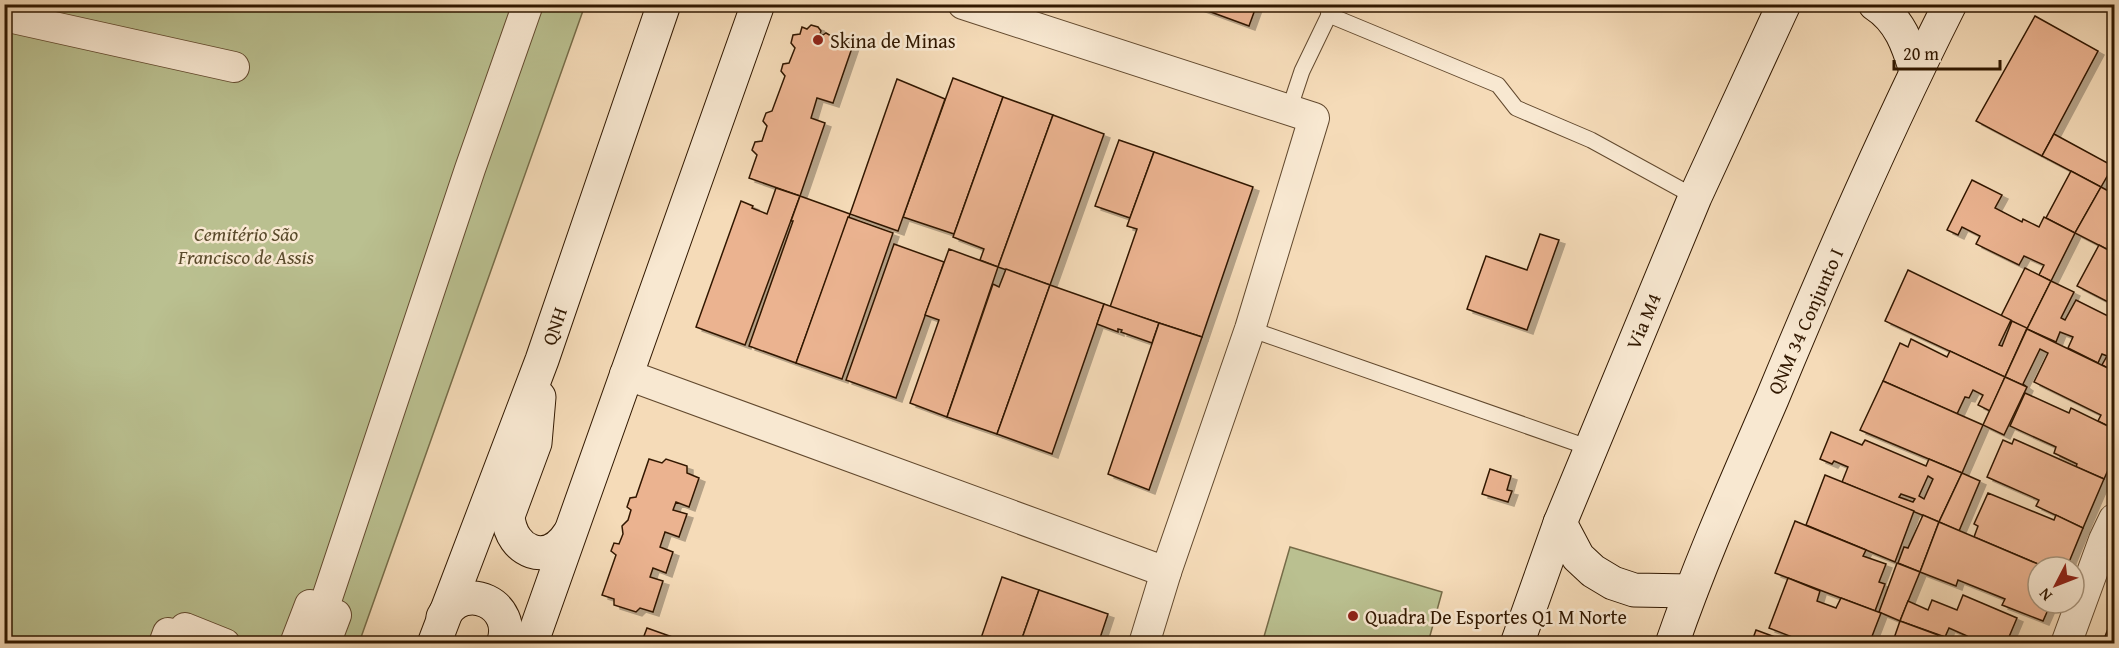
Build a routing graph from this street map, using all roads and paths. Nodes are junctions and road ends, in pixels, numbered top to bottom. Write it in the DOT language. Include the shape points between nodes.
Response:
graph roads {
  1 [pos="528,4"];
  2 [pos="664,4"];
  3 [pos="758,4"];
  4 [pos="963,4"];
  5 [pos="1784,4"];
  6 [pos="1875,4"];
  7 [pos="1950,4"];
  8 [pos="1328,10"];
  9 [pos="4,15"];
  10 [pos="234,68"];
  11 [pos="1916,72"];
  12 [pos="1289,110"];
  13 [pos="1695,197"];
  14 [pos="1250,328"];
  15 [pos="542,360"];
  16 [pos="625,374"];
  17 [pos="1590,448"];
  18 [pos="1560,523"];
  19 [pos="569,534"];
  20 [pos="2111,534"];
  21 [pos="1166,572"];
  22 [pos="1691,591"];
  23 [pos="323,610"];
  24 [pos="439,630"];
  25 [pos="164,644"];
  26 [pos="225,644"];
  27 [pos="296,644"];
  28 [pos="325,644"];
  29 [pos="503,644"];
  30 [pos="531,644"];
  31 [pos="1144,644"];
  32 [pos="1517,644"];
  33 [pos="1672,644"];
  34 [pos="2066,644"];
  1 -- 23 [label="street"];
  2 -- 15 [label="street, QNH"];
  3 -- 16 [label="street"];
  4 -- 12 [label="street"];
  5 -- 13 [label="street, Via M4"];
  6 -- 11 [label="street" via="1898,25"];
  7 -- 11 [label="street, QNM 34 Conjunto I"];
  8 -- 12 [label="lane"];
  8 -- 13 [label="lane" via="1498,85 1516,108 1591,140"];
  9 -- 10 [label="street"];
  11 -- 22 [label="street, QNM 34 Conjunto I"];
  12 -- 14 [label="street" via="1314,118"];
  13 -- 17 [label="street, Via M4"];
  14 -- 17 [label="lane"];
  14 -- 21 [label="street"];
  15 -- 19 [label="street" via="535,443 508,516 509,528 514,539 533,552 554,550"];
  15 -- 24 [label="street, QNH"];
  16 -- 19 [label="street"];
  16 -- 21 [label="street"];
  17 -- 18 [label="street, Via M4"];
  18 -- 22 [label="street" via="1578,557 1613,583 1634,590"];
  18 -- 32 [label="street, Via M4"];
  19 -- 30 [label="street"];
  20 -- 34 [label="street"];
  21 -- 31 [label="street"];
  22 -- 33 [label="street, QNM 34 Conjunto I"];
  23 -- 27 [label="street" via="310,605"];
  23 -- 28 [label="street" via="336,615"];
  24 -- 29 [label="street" via="449,607 458,600 480,598 490,602 503,618"];
  25 -- 26 [label="street" via="168,633 182,638 185,628"];
}
